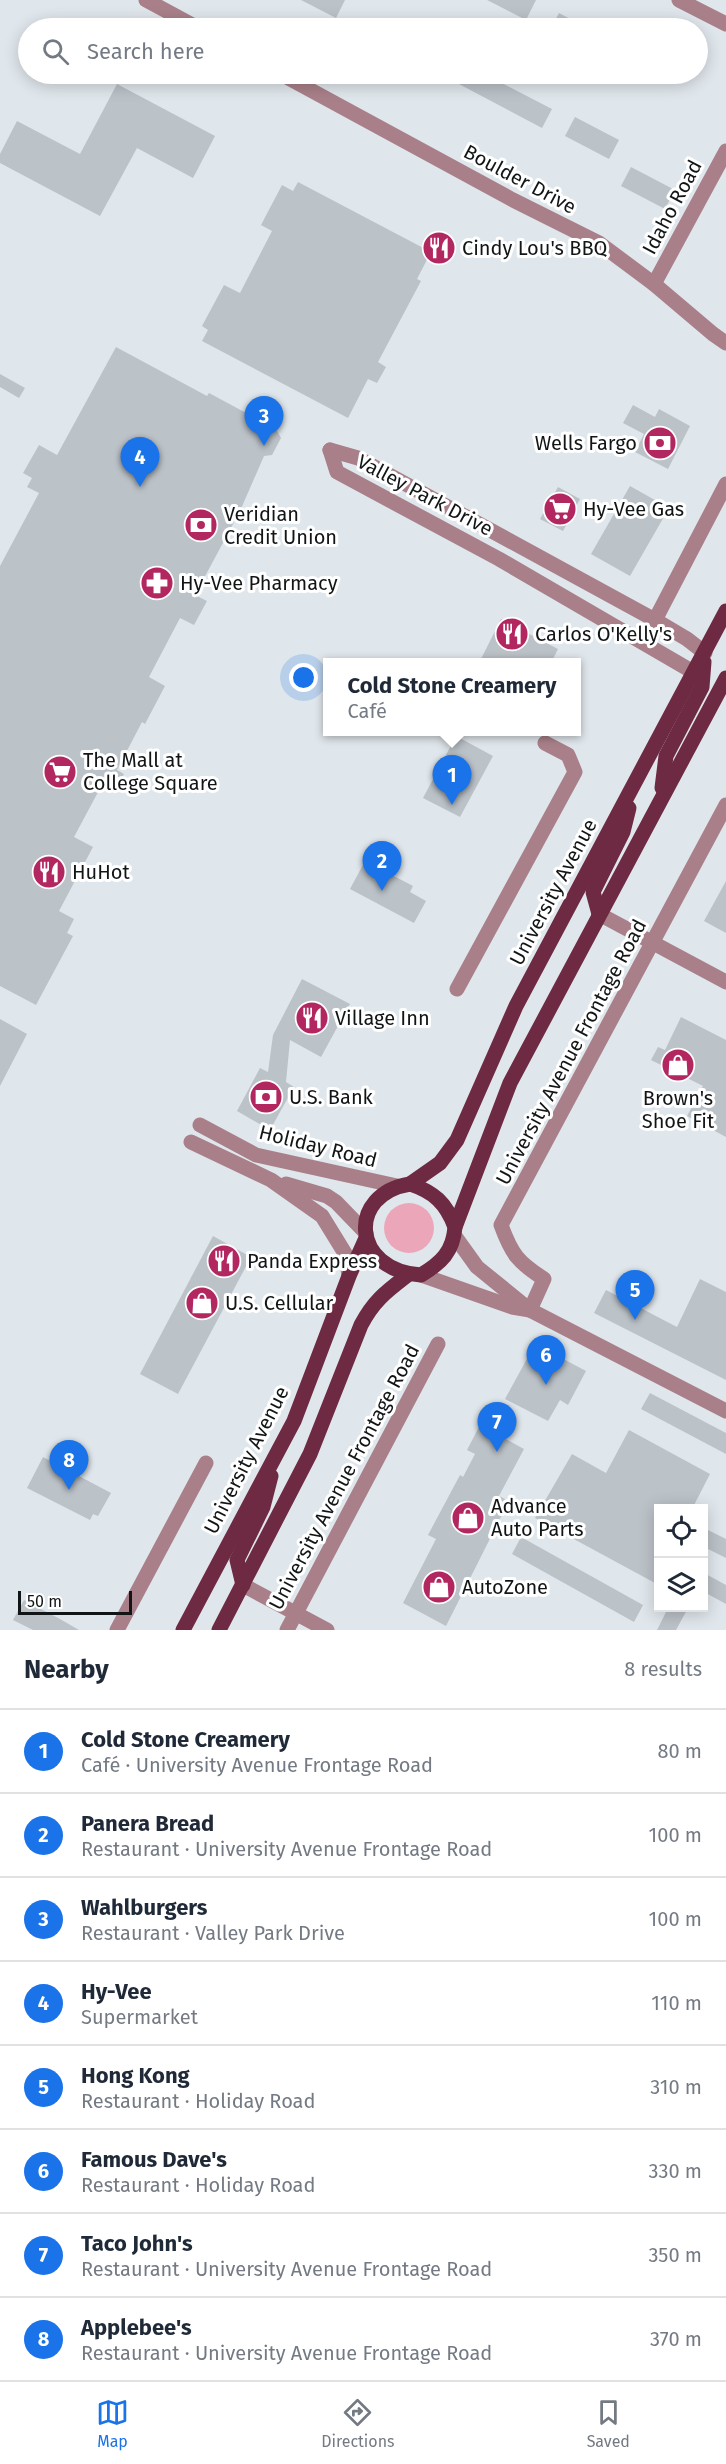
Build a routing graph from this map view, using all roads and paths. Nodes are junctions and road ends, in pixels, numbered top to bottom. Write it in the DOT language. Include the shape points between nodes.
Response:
graph roads {
  1 [pos="146,0"];
  2 [pos="679,0"];
  3 [pos="179,18"];
  4 [pos="726,24"];
  5 [pos="299,84"];
  6 [pos="726,151"];
  7 [pos="654,284"];
  8 [pos="726,343"];
  9 [pos="726,484"];
  10 [pos="726,611"];
  11 [pos="655,620"];
  12 [pos="705,653"];
  13 [pos="695,673"];
  14 [pos="726,678"];
  15 [pos="545,743"];
  16 [pos="635,785"];
  17 [pos="661,797"];
  18 [pos="726,805"];
  19 [pos="599,914"];
  20 [pos="654,943"];
  21 [pos="726,982"];
  22 [pos="457,989"];
  23 [pos="200,1125"];
  24 [pos="191,1142"];
  25 [pos="271,1180"];
  26 [pos="403,1185"];
  27 [pos="455,1231"];
  28 [pos="366,1236"];
  29 [pos="415,1275"];
  30 [pos="349,1276"];
  31 [pos="530,1310"];
  32 [pos="438,1344"];
  33 [pos="726,1411"];
  34 [pos="275,1455"];
  35 [pos="206,1463"];
  36 [pos="243,1586"];
  37 [pos="295,1613"];
  38 [pos="117,1630"];
  39 [pos="183,1630"];
  40 [pos="219,1630"];
  41 [pos="287,1630"];
  42 [pos="327,1630"];
  1 -- 3 [label="street"];
  2 -- 4 [label="street"];
  5 -- 7 [label="street, Boulder Drive" via="599,243"];
  6 -- 7 [label="street, Idaho Road"];
  7 -- 8 [label="street, Boulder Drive"];
  9 -- 11 [label="street"];
  10 -- 12 [label="main road, University Avenue"];
  11 -- 12 [label="street, Valley Park Drive"];
  11 -- 13 [label="street, Valley Park Drive" via="358,458 330,450 337,472 499,559"];
  12 -- 13 [label="main road, University Avenue"];
  12 -- 17 [label="main road" via="702,687 666,756"];
  13 -- 16 [label="main road, University Avenue"];
  14 -- 17 [label="main road"];
  15 -- 22 [label="street" via="568,755 575,772"];
  16 -- 19 [label="main road" via="623,832 593,892"];
  16 -- 26 [label="main road, University Avenue" via="516,1006 457,1140 440,1163"];
  17 -- 19 [label="main road"];
  18 -- 20 [label="street, University Avenue Frontage Road"];
  19 -- 20 [label="street"];
  19 -- 27 [label="main road" via="510,1083"];
  20 -- 21 [label="street"];
  20 -- 31 [label="street, University Avenue Frontage Road" via="501,1225 508,1246 522,1265 544,1279"];
  23 -- 26 [label="street, Holiday Road" via="256,1155"];
  24 -- 25 [label="street, Holiday Road"];
  25 -- 28 [label="street, Holiday Road" via="327,1196"];
  25 -- 30 [label="street, Holiday Road" via="322,1216 346,1255"];
  26 -- 27 [label="main road" via="428,1190 441,1200"];
  26 -- 28 [label="main road" via="384,1193 374,1203"];
  27 -- 29 [label="main road" via="439,1264"];
  27 -- 31 [label="street" via="477,1267"];
  28 -- 29 [label="main road" via="381,1263"];
  28 -- 30 [label="main road, University Avenue"];
  29 -- 31 [label="street"];
  29 -- 36 [label="main road" via="371,1306 310,1454"];
  30 -- 34 [label="main road, University Avenue" via="294,1420"];
  31 -- 33 [label="street"];
  32 -- 37 [label="street, University Avenue Frontage Road"];
  34 -- 36 [label="main road" via="263,1507 237,1560"];
  34 -- 39 [label="main road, University Avenue"];
  35 -- 38 [label="street"];
  36 -- 37 [label="street"];
  36 -- 40 [label="main road"];
  37 -- 41 [label="street, University Avenue Frontage Road"];
  37 -- 42 [label="street"];
}
